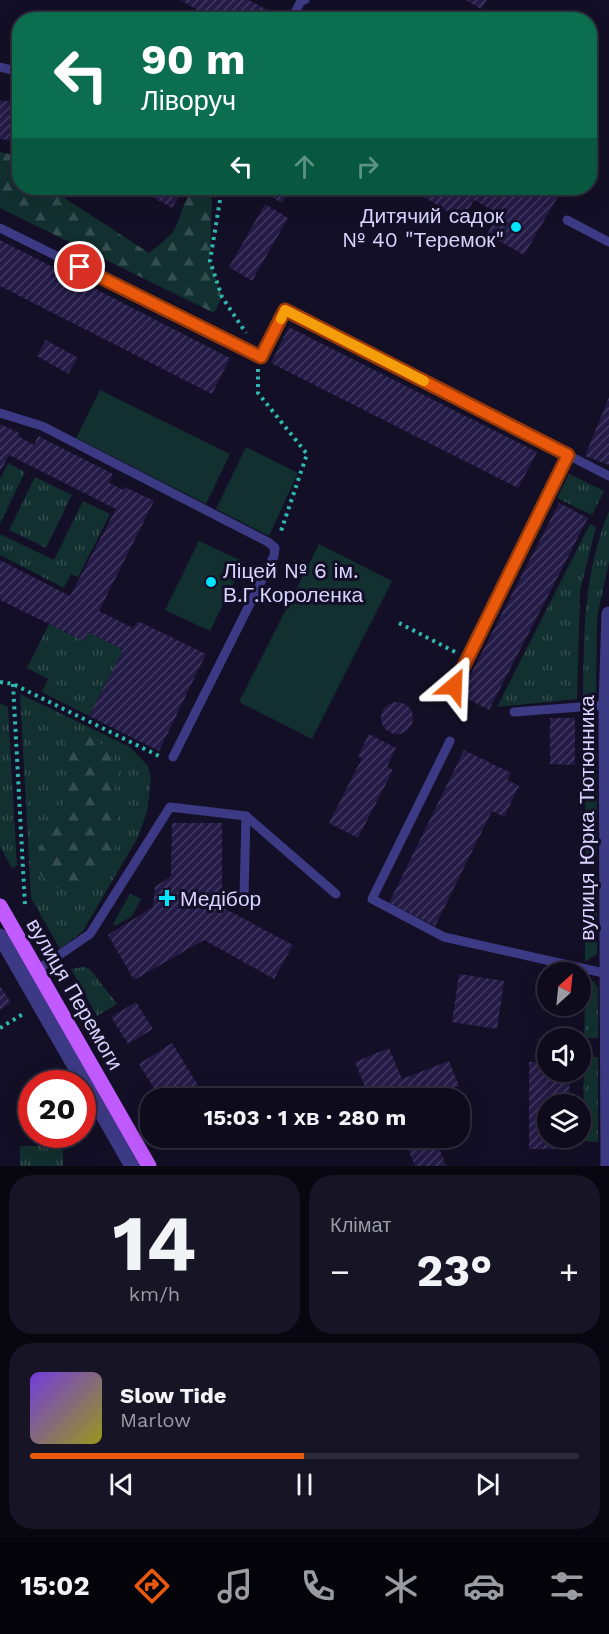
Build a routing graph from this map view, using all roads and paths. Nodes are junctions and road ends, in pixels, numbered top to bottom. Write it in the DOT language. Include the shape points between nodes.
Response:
graph roads {
  1 [pos="305,0"];
  2 [pos="295,12"];
  3 [pos="216,195"];
  4 [pos="567,220"];
  5 [pos="0,228"];
  6 [pos="609,242"];
  7 [pos="261,357"];
  8 [pos="0,413"];
  9 [pos="568,455"];
  10 [pos="609,476"];
  11 [pos="275,548"];
  12 [pos="609,614"];
  13 [pos="399,623"];
  14 [pos="467,658"];
  15 [pos="0,682"];
  16 [pos="13,684"];
  17 [pos="454,686"];
  18 [pos="606,705"];
  19 [pos="514,712"];
  20 [pos="450,741"];
  21 [pos="173,757"];
  22 [pos="246,816"];
  23 [pos="608,857"];
  24 [pos="336,894"];
  25 [pos="244,896"];
  26 [pos="0,906"];
  27 [pos="26,906"];
  28 [pos="0,936"];
  29 [pos="37,970"];
  30 [pos="608,974"];
  31 [pos="23,1014"];
  32 [pos="0,1028"];
  33 [pos="132,1166"];
  34 [pos="149,1166"];
  35 [pos="608,1166"];
  1 -- 2 [label="lane"];
  3 -- 7 [label="path" via="220,200 210,261 222,297"];
  4 -- 6 [label="lane"];
  5 -- 7 [label="lane"];
  7 -- 9 [label="lane" via="285,310"];
  7 -- 11 [label="path" via="256,378 258,393 307,454"];
  8 -- 11 [label="lane" via="42,426"];
  9 -- 10 [label="lane"];
  9 -- 14 [label="lane"];
  11 -- 21 [label="lane" via="254,598"];
  12 -- 18 [label="street, вулиця Юрка Тютюнника"];
  13 -- 14 [label="path"];
  14 -- 17 [label="lane"];
  15 -- 16 [label="path"];
  16 -- 21 [label="path" via="162,758"];
  16 -- 27 [label="path"];
  18 -- 19 [label="lane"];
  18 -- 23 [label="street, вулиця Юрка Тютюнника"];
  20 -- 30 [label="lane" via="372,899 444,937"];
  22 -- 24 [label="lane"];
  22 -- 25 [label="lane"];
  22 -- 29 [label="lane" via="170,807 90,934"];
  23 -- 30 [label="street, вулиця Юрка Тютюнника"];
  26 -- 29 [label="main road, вулиця Перемоги"];
  28 -- 33 [label="street, вулиця Перемоги"];
  29 -- 34 [label="main road, вулиця Перемоги"];
  30 -- 35 [label="street, вулиця Юрка Тютюнника"];
  31 -- 32 [label="path"];
}
